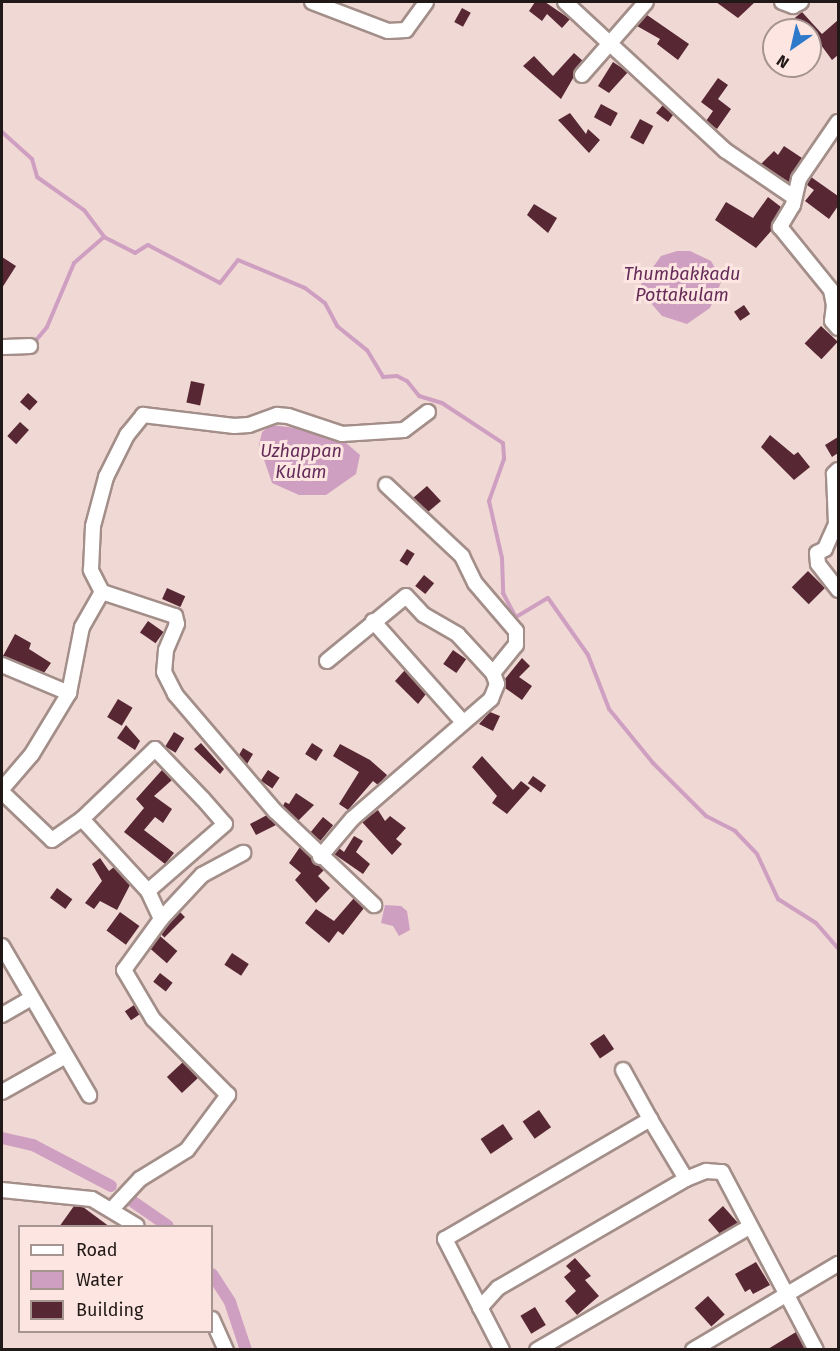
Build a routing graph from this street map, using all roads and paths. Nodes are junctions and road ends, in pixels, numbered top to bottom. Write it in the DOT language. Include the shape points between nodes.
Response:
graph roads {
  1 [pos="312,2"];
  2 [pos="426,2"];
  3 [pos="565,2"];
  4 [pos="646,2"];
  5 [pos="782,2"];
  6 [pos="801,2"];
  7 [pos="607,44"];
  8 [pos="582,75"];
  9 [pos="838,122"];
  10 [pos="792,196"];
  11 [pos="838,328"];
  12 [pos="30,346"];
  13 [pos="2,347"];
  14 [pos="428,412"];
  15 [pos="838,470"];
  16 [pos="386,485"];
  17 [pos="838,590"];
  18 [pos="102,592"];
  19 [pos="373,621"];
  20 [pos="327,661"];
  21 [pos="2,665"];
  22 [pos="493,673"];
  23 [pos="69,693"];
  24 [pos="463,722"];
  25 [pos="2,790"];
  26 [pos="82,819"];
  27 [pos="243,853"];
  28 [pos="320,857"];
  29 [pos="148,891"];
  30 [pos="374,905"];
  31 [pos="161,919"];
  32 [pos="2,946"];
  33 [pos="31,998"];
  34 [pos="2,1015"];
  35 [pos="66,1056"];
  36 [pos="622,1070"];
  37 [pos="2,1092"];
  38 [pos="89,1095"];
  39 [pos="650,1119"];
  40 [pos="686,1179"];
  41 [pos="2,1190"];
  42 [pos="112,1209"];
  43 [pos="134,1225"];
  44 [pos="749,1227"];
  45 [pos="838,1264"];
  46 [pos="787,1294"];
  47 [pos="480,1308"];
  48 [pos="213,1321"];
  49 [pos="226,1350"];
  50 [pos="502,1350"];
  51 [pos="537,1350"];
  52 [pos="693,1350"];
  53 [pos="816,1350"];
  1 -- 2 [label="street" via="388,31 406,30"];
  3 -- 7 [label="street"];
  4 -- 7 [label="street"];
  5 -- 6 [label="street" via="793,6"];
  7 -- 8 [label="street"];
  7 -- 10 [label="street" via="726,151"];
  9 -- 10 [label="street"];
  10 -- 11 [label="street" via="792,205 780,227 831,290 832,321"];
  12 -- 13 [label="street"];
  14 -- 18 [label="street" via="404,430 342,434 288,416 234,426 143,415 127,435 106,477 93,526 91,570"];
  15 -- 17 [label="street" via="834,474 836,525 825,549 817,553 818,564"];
  16 -- 22 [label="street" via="462,556 475,583 516,632 516,645"];
  18 -- 23 [label="street" via="82,627"];
  18 -- 28 [label="street" via="175,616 177,624 166,650 164,672 175,694"];
  19 -- 20 [label="street"];
  19 -- 22 [label="street" via="406,596 424,615 458,635"];
  19 -- 24 [label="street"];
  21 -- 23 [label="street"];
  22 -- 24 [label="street" via="497,684 491,699"];
  23 -- 25 [label="street" via="32,754"];
  24 -- 28 [label="street" via="352,819"];
  25 -- 26 [label="street" via="52,840"];
  26 -- 29 [label="street"];
  26 -- 29 [label="street" via="155,749 203,799 225,824"];
  27 -- 31 [label="street" via="202,875"];
  28 -- 30 [label="street"];
  29 -- 31 [label="street"];
  31 -- 42 [label="street" via="124,970 129,985 153,1019 228,1095 187,1150 140,1179"];
  32 -- 33 [label="street"];
  33 -- 34 [label="street"];
  33 -- 35 [label="street"];
  35 -- 37 [label="street"];
  35 -- 38 [label="street"];
  36 -- 39 [label="street"];
  39 -- 40 [label="street"];
  39 -- 47 [label="street" via="445,1239"];
  40 -- 44 [label="street" via="705,1171 722,1172"];
  40 -- 47 [label="street" via="498,1288"];
  41 -- 42 [label="street" via="65,1194 92,1199"];
  42 -- 43 [label="street"];
  44 -- 46 [label="street"];
  44 -- 51 [label="street"];
  45 -- 46 [label="street"];
  46 -- 52 [label="street"];
  46 -- 53 [label="street"];
  47 -- 50 [label="street"];
  48 -- 49 [label="street"];
}
